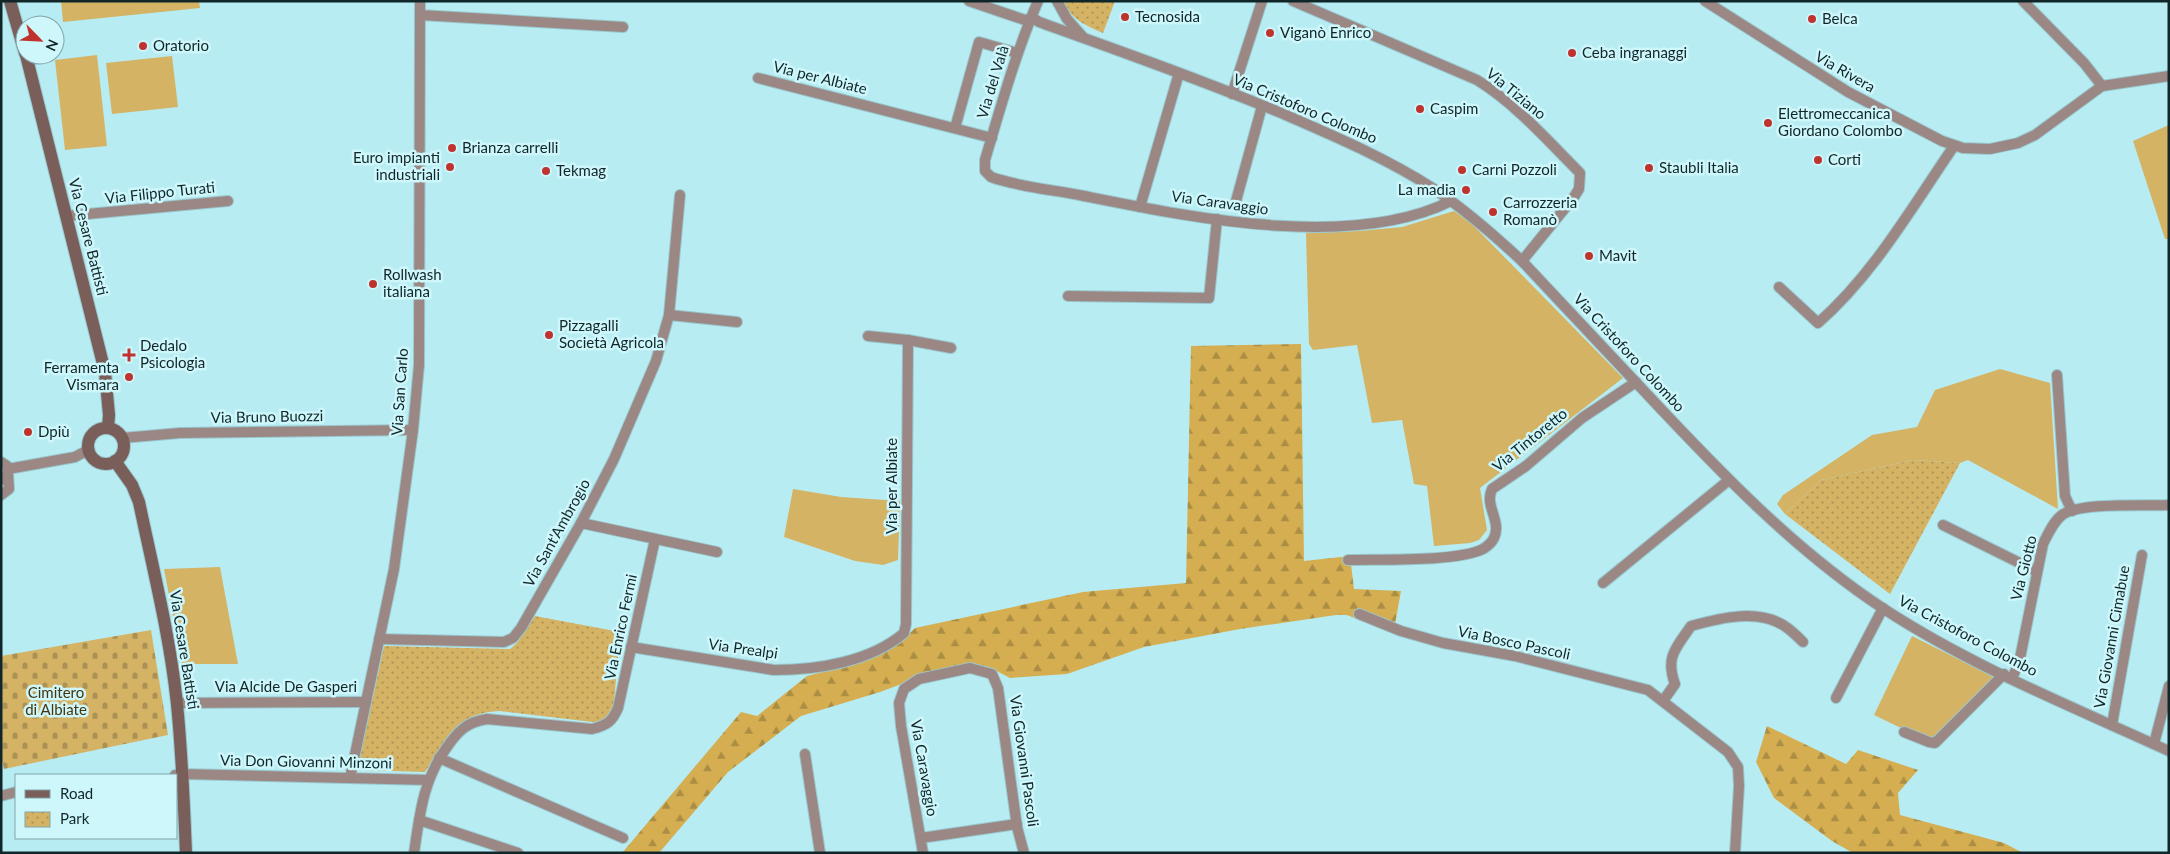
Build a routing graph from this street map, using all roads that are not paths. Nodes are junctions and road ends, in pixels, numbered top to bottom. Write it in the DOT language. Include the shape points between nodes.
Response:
graph roads {
  1 [pos="10,1"];
  2 [pos="420,1"];
  3 [pos="969,1"];
  4 [pos="1038,1"];
  5 [pos="1057,1"];
  6 [pos="1262,1"];
  7 [pos="1293,1"];
  8 [pos="1706,1"];
  9 [pos="2023,1"];
  10 [pos="420,15"];
  11 [pos="1033,18"];
  12 [pos="15,19"];
  13 [pos="623,27"];
  14 [pos="1084,37"];
  15 [pos="1017,53"];
  16 [pos="28,65"];
  17 [pos="1179,74"];
  18 [pos="2169,76"];
  19 [pos="758,78"];
  20 [pos="2102,86"];
  21 [pos="1232,94"];
  22 [pos="1262,106"];
  23 [pos="955,128"];
  24 [pos="992,138"];
  25 [pos="1954,146"];
  26 [pos="987,173"];
  27 [pos="680,195"];
  28 [pos="228,201"];
  29 [pos="1236,201"];
  30 [pos="1451,201"];
  31 [pos="1140,208"];
  32 [pos="66,216"];
  33 [pos="1217,219"];
  34 [pos="1522,261"];
  35 [pos="1779,287"];
  36 [pos="1068,296"];
  37 [pos="670,315"];
  38 [pos="737,322"];
  39 [pos="868,336"];
  40 [pos="908,340"];
  41 [pos="951,348"];
  42 [pos="2057,375"];
  43 [pos="1636,382"];
  44 [pos="108,428"];
  45 [pos="413,430"];
  46 [pos="122,438"];
  47 [pos="88,450"];
  48 [pos="115,461"];
  49 [pos="5,471"];
  50 [pos="1729,480"];
  51 [pos="1,495"];
  52 [pos="2169,506"];
  53 [pos="2072,511"];
  54 [pos="581,523"];
  55 [pos="1943,525"];
  56 [pos="655,539"];
  57 [pos="717,552"];
  58 [pos="2142,555"];
  59 [pos="1348,560"];
  60 [pos="2036,571"];
  61 [pos="1603,582"];
  62 [pos="1883,608"];
  63 [pos="1358,614"];
  64 [pos="904,633"];
  65 [pos="379,639"];
  66 [pos="1803,642"];
  67 [pos="631,647"];
  68 [pos="2008,676"];
  69 [pos="2169,686"];
  70 [pos="904,689"];
  71 [pos="1836,698"];
  72 [pos="1663,701"];
  73 [pos="366,702"];
  74 [pos="177,703"];
  75 [pos="2112,725"];
  76 [pos="1904,732"];
  77 [pos="2154,744"];
  78 [pos="2169,751"];
  79 [pos="805,754"];
  80 [pos="439,758"];
  81 [pos="179,774"];
  82 [pos="350,778"];
  83 [pos="428,780"];
  84 [pos="15,792"];
  85 [pos="1,796"];
  86 [pos="419,820"];
  87 [pos="1017,824"];
  88 [pos="623,838"];
  89 [pos="921,838"];
  90 [pos="186,853"];
  91 [pos="414,853"];
  92 [pos="518,853"];
  93 [pos="820,853"];
  94 [pos="923,853"];
  95 [pos="1024,853"];
  96 [pos="1735,853"];
  1 -- 12 [label="street, Via Cesare Battisti"];
  2 -- 10 [label="street, Via San Carlo"];
  3 -- 11 [label="street" via="1026,20"];
  4 -- 11 [label="street, Via del Valà"];
  5 -- 14 [label="street, Via Cristoforo Colombo" via="1067,19"];
  6 -- 21 [label="street"];
  7 -- 34 [label="street, Via Tiziano" via="1477,80 1531,124 1580,173 1579,189 1574,197"];
  8 -- 25 [label="street, Via Rivera" via="1848,92"];
  9 -- 20 [label="street"];
  10 -- 13 [label="street"];
  10 -- 45 [label="street, Via San Carlo" via="419,365"];
  11 -- 14 [label="street"];
  11 -- 15 [label="street, Via del Valà"];
  14 -- 17 [label="street, Via Cristoforo Colombo"];
  15 -- 23 [label="street" via="979,42"];
  15 -- 24 [label="street, Via del Valà"];
  16 -- 32 [label="street, Via Cesare Battisti"];
  17 -- 21 [label="street, Via Cristoforo Colombo"];
  17 -- 31 [label="street"];
  18 -- 20 [label="street, Via Rivera"];
  19 -- 23 [label="street, Via per Albiate"];
  20 -- 25 [label="street, Via Rivera" via="2035,135 2018,143 1981,149"];
  21 -- 22 [label="street, Via Cristoforo Colombo"];
  22 -- 29 [label="street"];
  22 -- 30 [label="street, Via Cristoforo Colombo" via="1372,153"];
  23 -- 24 [label="street, Via per Albiate"];
  24 -- 26 [label="street, Via del Valà" via="984,166"];
  25 -- 35 [label="street" via="1876,260 1818,323"];
  26 -- 31 [label="street, Via Caravaggio" via="998,179"];
  27 -- 37 [label="street"];
  28 -- 32 [label="street, Via Filippo Turati"];
  30 -- 33 [label="street, Via Caravaggio" via="1398,218 1346,226 1293,227"];
  30 -- 34 [label="street, Via Cristoforo Colombo"];
  31 -- 33 [label="street, Via Caravaggio"];
  32 -- 44 [label="street, Via Cesare Battisti" via="105,372"];
  33 -- 36 [label="street" via="1209,298"];
  34 -- 43 [label="street, Via Cristoforo Colombo"];
  37 -- 38 [label="street"];
  37 -- 54 [label="street, Via Sant'Ambrogio" via="656,361 614,459"];
  39 -- 40 [label="street"];
  40 -- 41 [label="street"];
  40 -- 64 [label="street, Via per Albiate"];
  42 -- 53 [label="street" via="2064,496"];
  43 -- 50 [label="street, Via Cristoforo Colombo"];
  43 -- 59 [label="street, Via Tintoretto" via="1582,418 1526,466 1492,489 1490,500 1497,524 1491,543 1477,551 1432,557"];
  44 -- 46 [label="street" via="114,429"];
  44 -- 47 [label="street" via="92,434"];
  45 -- 46 [label="street, Via Bruno Buozzi" via="180,433"];
  45 -- 65 [label="street, Via San Carlo" via="394,570"];
  46 -- 48 [label="street" via="123,450"];
  47 -- 48 [label="street" via="94,460 106,464"];
  47 -- 49 [label="street" via="75,457"];
  48 -- 74 [label="street, Via Cesare Battisti" via="132,485 139,502"];
  49 -- 51 [label="street" via="9,489"];
  50 -- 61 [label="street"];
  50 -- 62 [label="street, Via Cristoforo Colombo" via="1769,518"];
  52 -- 53 [label="street, Via Giotto" via="2106,506"];
  53 -- 60 [label="street, Via Giotto" via="2062,514 2051,528"];
  54 -- 56 [label="street"];
  54 -- 65 [label="street, Via Sant'Ambrogio" via="513,638 504,642"];
  55 -- 60 [label="street"];
  56 -- 57 [label="street"];
  56 -- 67 [label="street, Via Enrico Fermi"];
  58 -- 75 [label="street, Via Giovanni Cimabue"];
  60 -- 68 [label="street, Via Giotto" via="2019,662"];
  62 -- 68 [label="street, Via Cristoforo Colombo" via="1917,630"];
  62 -- 71 [label="street"];
  63 -- 72 [label="street, Via Bosco Pascoli" via="1443,643 1515,656 1648,690"];
  64 -- 67 [label="street, Via Prealpi" via="881,648 852,659 789,670"];
  65 -- 73 [label="street, Via San Carlo"];
  66 -- 72 [label="street" via="1785,626 1764,618 1740,616 1691,626 1672,654 1671,672 1675,684"];
  67 -- 80 [label="street, Via Enrico Fermi" via="618,708 606,725 592,729 487,719 475,721 456,734"];
  68 -- 75 [label="street, Via Cristoforo Colombo"];
  68 -- 76 [label="street" via="1935,743"];
  69 -- 77 [label="street"];
  70 -- 87 [label="street, Via Giovanni Pascoli" via="919,680 970,668 992,674 998,688"];
  70 -- 89 [label="street, Via Caravaggio" via="899,703 900,726"];
  72 -- 96 [label="street, Via Bosco Pascoli" via="1728,752 1738,767 1740,786"];
  73 -- 74 [label="street, Via Alcide De Gasperi"];
  73 -- 82 [label="street, Via San Carlo"];
  74 -- 81 [label="street, Via Cesare Battisti"];
  75 -- 77 [label="street, Via Cristoforo Colombo"];
  77 -- 78 [label="street, Via Cristoforo Colombo"];
  79 -- 93 [label="street"];
  80 -- 83 [label="street"];
  80 -- 88 [label="street"];
  81 -- 82 [label="street, Via Don Giovanni Minzoni"];
  81 -- 90 [label="street, Via Cesare Battisti"];
  82 -- 83 [label="street, Via Don Giovanni Minzoni"];
  83 -- 86 [label="street"];
  84 -- 85 [label="street"];
  86 -- 91 [label="street"];
  86 -- 92 [label="street"];
  87 -- 89 [label="street"];
  87 -- 95 [label="street, Via Giovanni Pascoli"];
  89 -- 94 [label="street, Via Caravaggio"];
}
